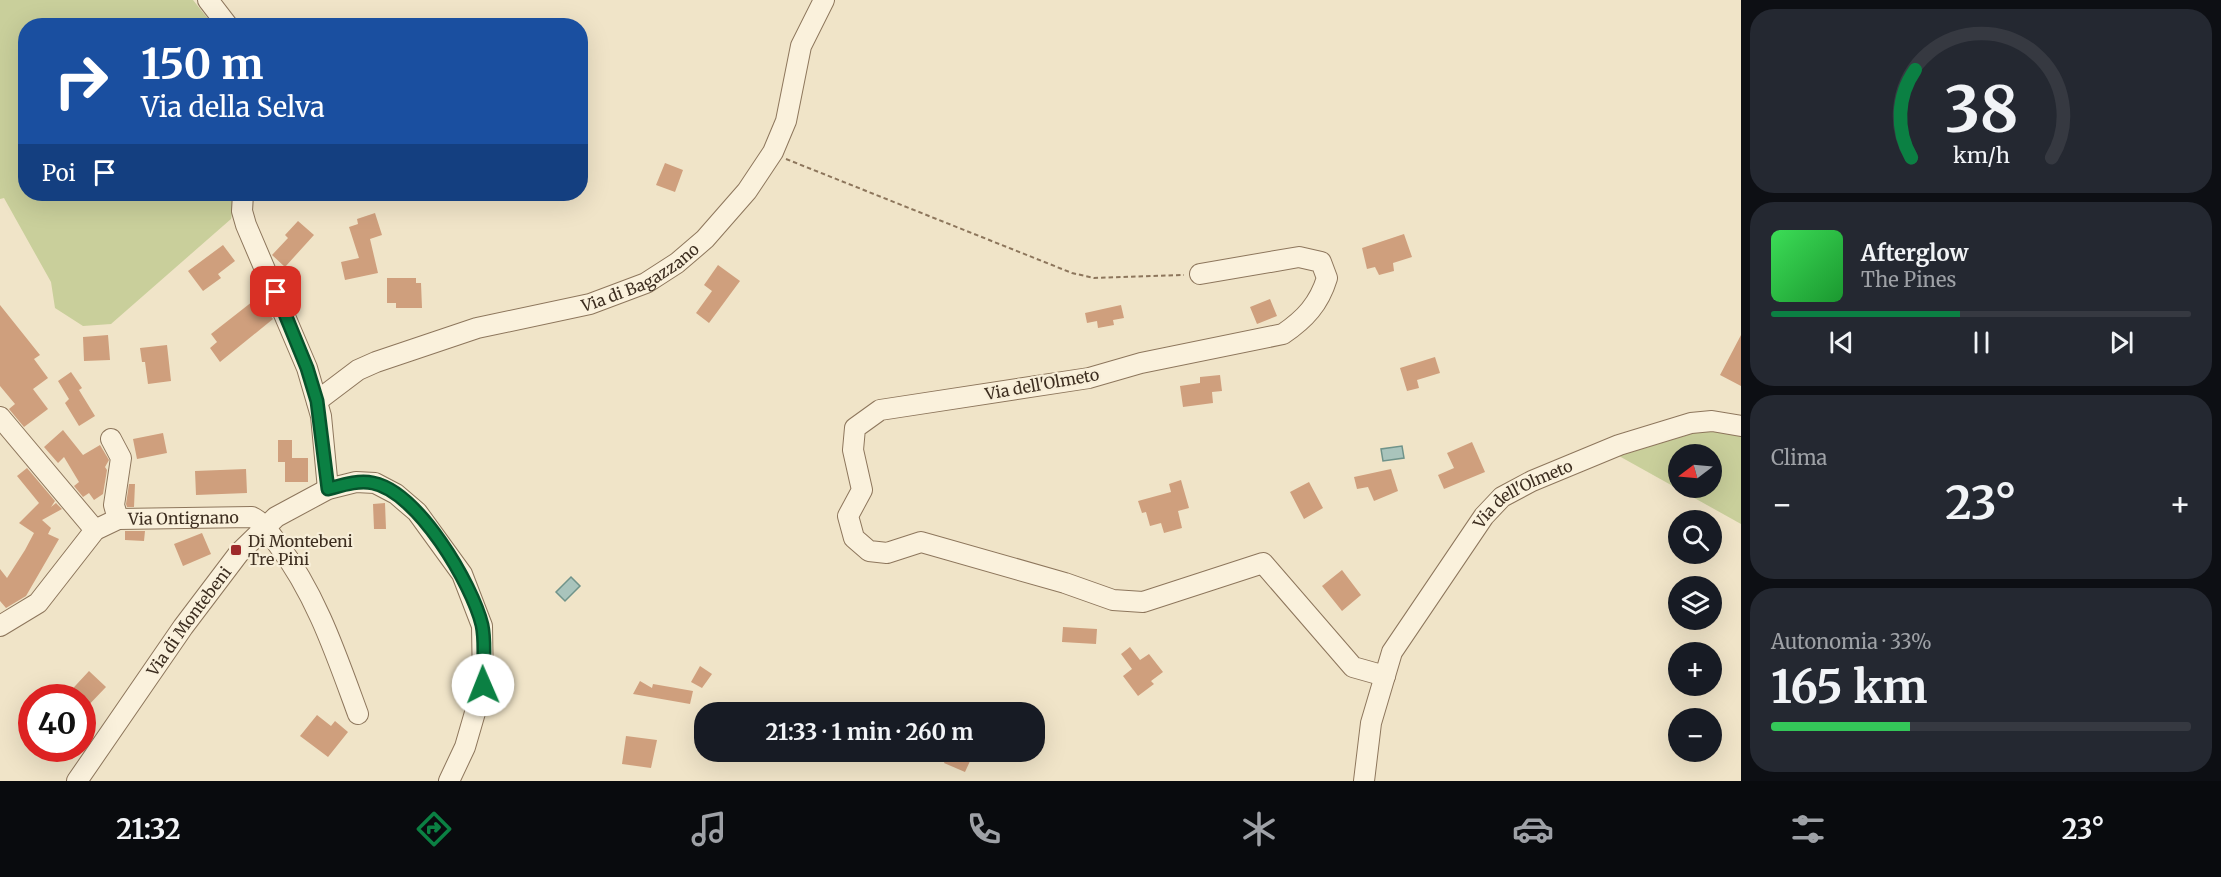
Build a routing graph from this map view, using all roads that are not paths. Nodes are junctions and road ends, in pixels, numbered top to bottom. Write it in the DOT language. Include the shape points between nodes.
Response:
graph roads {
  1 [pos="208,0"];
  2 [pos="824,0"];
  3 [pos="222,18"];
  4 [pos="243,201"];
  5 [pos="1200,274"];
  6 [pos="317,401"];
  7 [pos="0,417"];
  8 [pos="1741,426"];
  9 [pos="111,440"];
  10 [pos="328,489"];
  11 [pos="118,519"];
  12 [pos="265,527"];
  13 [pos="95,530"];
  14 [pos="0,626"];
  15 [pos="1385,676"];
  16 [pos="358,714"];
  17 [pos="77,781"];
  18 [pos="449,781"];
  19 [pos="1364,781"];
  1 -- 3 [label="street"];
  2 -- 6 [label="street, Via di Bagazzano" via="801,46 786,121 773,152 747,191 705,239 677,263 646,283 590,304 477,328 376,362 358,370"];
  4 -- 6 [label="street" via="246,225 307,368"];
  5 -- 15 [label="street, Via dell'Olmeto" via="1299,257 1321,262 1328,278 1320,299 1302,321 1283,334 1141,363 1089,378 880,410 855,428 853,450 862,490 849,516 854,538 869,551 888,553 921,542 1113,600 1143,602 1263,563 1353,667"];
  6 -- 10 [label="street"];
  7 -- 13 [label="street"];
  8 -- 15 [label="street, Via dell'Olmeto" via="1712,421 1671,428 1619,445 1502,497 1484,516 1400,639"];
  9 -- 11 [label="street" via="121,458 114,506"];
  10 -- 12 [label="street, Via di Montebeni"];
  10 -- 18 [label="street, Via di Montebeni" via="356,482 375,483 396,494 417,513 462,574 482,626 483,685 465,747"];
  11 -- 12 [label="street, Via Ontignano" via="240,515 258,520"];
  11 -- 13 [label="street, Via Ontignano"];
  12 -- 16 [label="street" via="300,576 328,632"];
  12 -- 17 [label="street, Via di Montebeni" via="231,561 199,604"];
  13 -- 14 [label="street, Via Ontignano" via="38,603"];
  15 -- 19 [label="street, Via dell'Olmeto" via="1371,723"];
}
